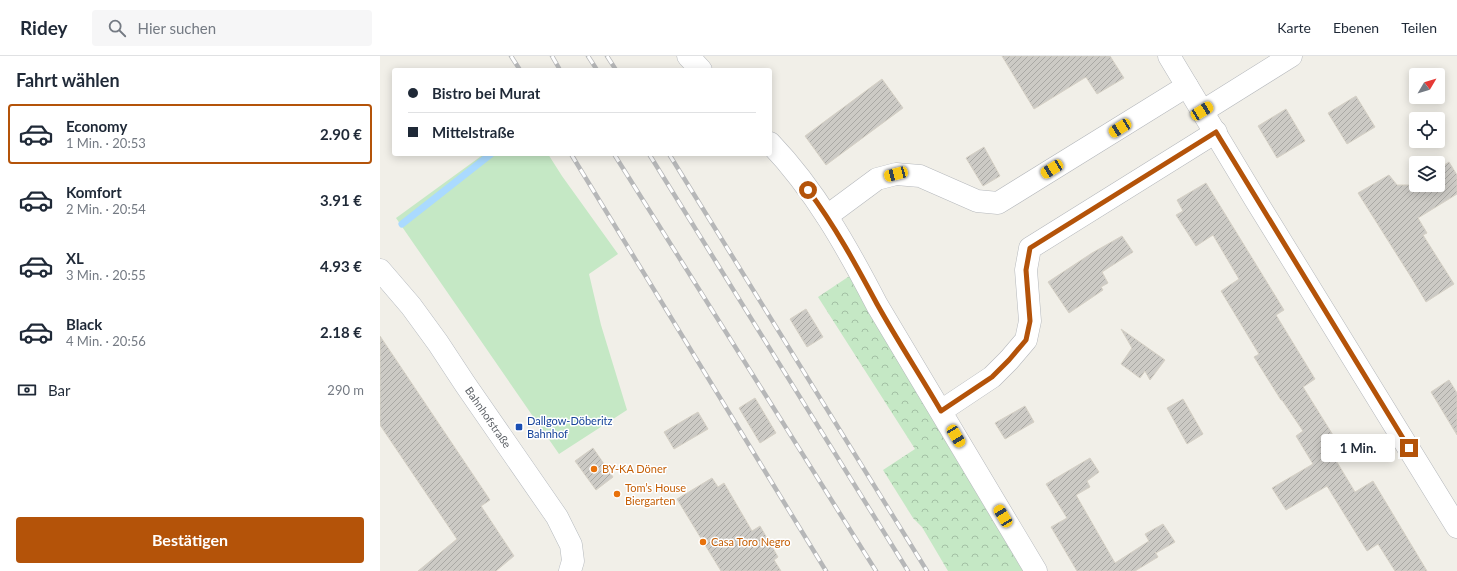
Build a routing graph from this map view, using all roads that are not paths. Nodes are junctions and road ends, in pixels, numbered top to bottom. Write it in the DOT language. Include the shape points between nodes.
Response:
graph roads {
  1 [pos="688,56"];
  2 [pos="1169,56"];
  3 [pos="1292,56"];
  4 [pos="699,68"];
  5 [pos="1187,86"];
  6 [pos="1202,111"];
  7 [pos="1216,132"];
  8 [pos="772,145"];
  9 [pos="827,216"];
  10 [pos="382,272"];
  11 [pos="941,411"];
  12 [pos="1457,527"];
  13 [pos="570,571"];
  14 [pos="1036,571"];
  1 -- 4 [label="street"];
  2 -- 5 [label="street"];
  3 -- 6 [label="street"];
  5 -- 6 [label="street"];
  5 -- 9 [label="street" via="998,203 977,201 920,176 896,174 877,179"];
  6 -- 7 [label="street"];
  7 -- 11 [label="street" via="1030,248 1026,270 1030,321 1026,340 992,377"];
  7 -- 12 [label="street"];
  8 -- 9 [label="street" via="790,164"];
  9 -- 11 [label="street"];
  10 -- 13 [label="street, Bahnhofstraße" via="438,342 557,517 571,545 573,561"];
  11 -- 14 [label="street"];
}
